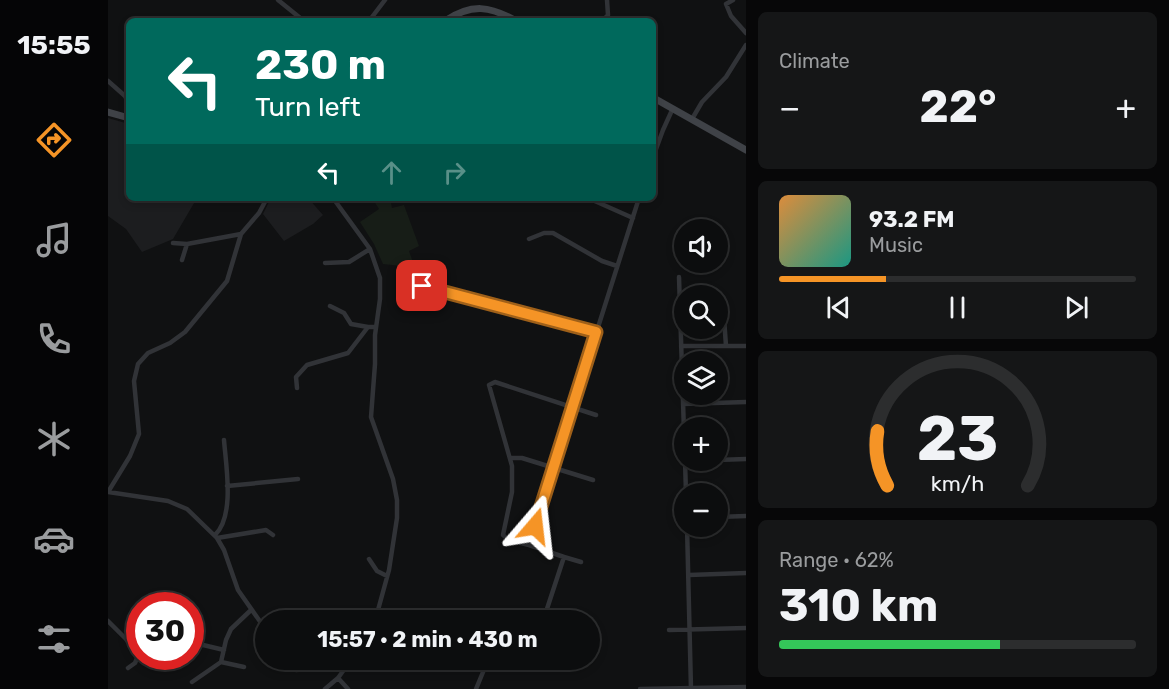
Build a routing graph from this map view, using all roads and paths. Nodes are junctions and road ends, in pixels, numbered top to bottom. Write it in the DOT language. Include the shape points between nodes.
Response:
graph roads {
  1 [pos="278,0"];
  2 [pos="385,0"];
  3 [pos="483,0"];
  4 [pos="607,0"];
  5 [pos="734,0"];
  6 [pos="481,8"];
  7 [pos="300,18"];
  8 [pos="371,18"];
  9 [pos="451,18"];
  10 [pos="510,18"];
  11 [pos="605,18"];
  12 [pos="746,33"];
  13 [pos="746,45"];
  14 [pos="108,81"];
  15 [pos="126,98"];
  16 [pos="656,99"];
  17 [pos="673,108"];
  18 [pos="108,112"];
  19 [pos="126,115"];
  20 [pos="692,119"];
  21 [pos="656,146"];
  22 [pos="746,150"];
  23 [pos="265,201"];
  24 [pos="335,201"];
  25 [pos="595,201"];
  26 [pos="638,201"];
  27 [pos="633,218"];
  28 [pos="242,234"];
  29 [pos="529,239"];
  30 [pos="172,243"];
  31 [pos="187,244"];
  32 [pos="370,249"];
  33 [pos="182,260"];
  34 [pos="325,263"];
  35 [pos="617,266"];
  36 [pos="679,277"];
  37 [pos="422,286"];
  38 [pos="330,306"];
  39 [pos="368,327"];
  40 [pos="375,327"];
  41 [pos="596,332"];
  42 [pos="726,339"];
  43 [pos="681,346"];
  44 [pos="726,346"];
  45 [pos="746,346"];
  46 [pos="681,351"];
  47 [pos="297,388"];
  48 [pos="746,402"];
  49 [pos="728,403"];
  50 [pos="572,408"];
  51 [pos="596,415"];
  52 [pos="224,440"];
  53 [pos="511,458"];
  54 [pos="746,459"];
  55 [pos="728,460"];
  56 [pos="553,468"];
  57 [pos="298,479"];
  58 [pos="593,480"];
  59 [pos="228,486"];
  60 [pos="108,492"];
  61 [pos="746,516"];
  62 [pos="728,517"];
  63 [pos="273,535"];
  64 [pos="216,537"];
  65 [pos="687,537"];
  66 [pos="529,545"];
  67 [pos="564,557"];
  68 [pos="369,559"];
  69 [pos="581,562"];
  70 [pos="746,573"];
  71 [pos="689,575"];
  72 [pos="387,576"];
  73 [pos="251,610"];
  74 [pos="378,610"];
  75 [pos="547,610"];
  76 [pos="255,615"];
  77 [pos="108,621"];
  78 [pos="746,628"];
  79 [pos="669,630"];
  80 [pos="690,630"];
  81 [pos="126,639"];
  82 [pos="204,645"];
  83 [pos="224,650"];
  84 [pos="221,662"];
  85 [pos="244,667"];
  86 [pos="344,670"];
  87 [pos="484,670"];
  88 [pos="338,678"];
  89 [pos="192,682"];
  90 [pos="746,687"];
  91 [pos="691,688"];
  92 [pos="325,689"];
  93 [pos="348,689"];
  94 [pos="476,689"];
  95 [pos="640,689"];
  1 -- 7 [label="street"];
  2 -- 8 [label="street"];
  3 -- 6 [label="street"];
  4 -- 11 [label="street"];
  5 -- 12 [label="street" via="726,4 728,10"];
  6 -- 9 [label="main road"];
  6 -- 10 [label="main road"];
  13 -- 20 [label="street"];
  14 -- 15 [label="street"];
  16 -- 17 [label="main road"];
  17 -- 20 [label="main road"];
  17 -- 21 [label="street"];
  18 -- 19 [label="main road"];
  20 -- 22 [label="main road"];
  23 -- 28 [label="street"];
  24 -- 32 [label="street"];
  25 -- 27 [label="street"];
  26 -- 27 [label="street"];
  27 -- 35 [label="street"];
  28 -- 31 [label="street"];
  28 -- 60 [label="street" via="227,282 185,332 148,353 138,364 134,381 139,434"];
  29 -- 35 [label="street" via="553,233"];
  30 -- 31 [label="street"];
  31 -- 33 [label="street"];
  32 -- 34 [label="street" via="349,262"];
  32 -- 40 [label="street" via="381,287"];
  35 -- 41 [label="street"];
  36 -- 43 [label="street"];
  37 -- 41 [label="street"];
  38 -- 39 [label="street" via="344,314 351,324"];
  39 -- 40 [label="street"];
  39 -- 47 [label="street" via="348,353 307,365 299,372"];
  40 -- 72 [label="street" via="371,417 397,500"];
  41 -- 50 [label="street"];
  42 -- 44 [label="street"];
  43 -- 44 [label="street"];
  43 -- 46 [label="street"];
  44 -- 45 [label="street"];
  48 -- 49 [label="street"];
  50 -- 51 [label="street"];
  50 -- 53 [label="street" via="491,382 489,387"];
  50 -- 56 [label="street"];
  52 -- 59 [label="street"];
  53 -- 56 [label="street"];
  53 -- 66 [label="street" via="512,492 503,535"];
  54 -- 55 [label="street"];
  56 -- 58 [label="street"];
  56 -- 66 [label="street"];
  57 -- 59 [label="street"];
  59 -- 64 [label="street" via="223,527"];
  60 -- 64 [label="street" via="187,508"];
  61 -- 62 [label="street"];
  63 -- 64 [label="street" via="266,530"];
  64 -- 73 [label="street" via="238,590"];
  65 -- 71 [label="street"];
  66 -- 67 [label="street"];
  67 -- 69 [label="street"];
  67 -- 75 [label="street"];
  68 -- 72 [label="street" via="377,571"];
  70 -- 71 [label="street"];
  71 -- 80 [label="street"];
  72 -- 74 [label="street"];
  73 -- 76 [label="street"];
  73 -- 83 [label="street" via="231,629"];
  77 -- 81 [label="street"];
  78 -- 80 [label="street"];
  79 -- 80 [label="street"];
  80 -- 91 [label="street"];
  82 -- 83 [label="street"];
  83 -- 84 [label="street"];
  84 -- 85 [label="street"];
  84 -- 89 [label="street"];
  86 -- 88 [label="street"];
  87 -- 94 [label="street"];
  88 -- 92 [label="street"];
  88 -- 93 [label="street"];
  90 -- 91 [label="street"];
  91 -- 95 [label="street"];
}
